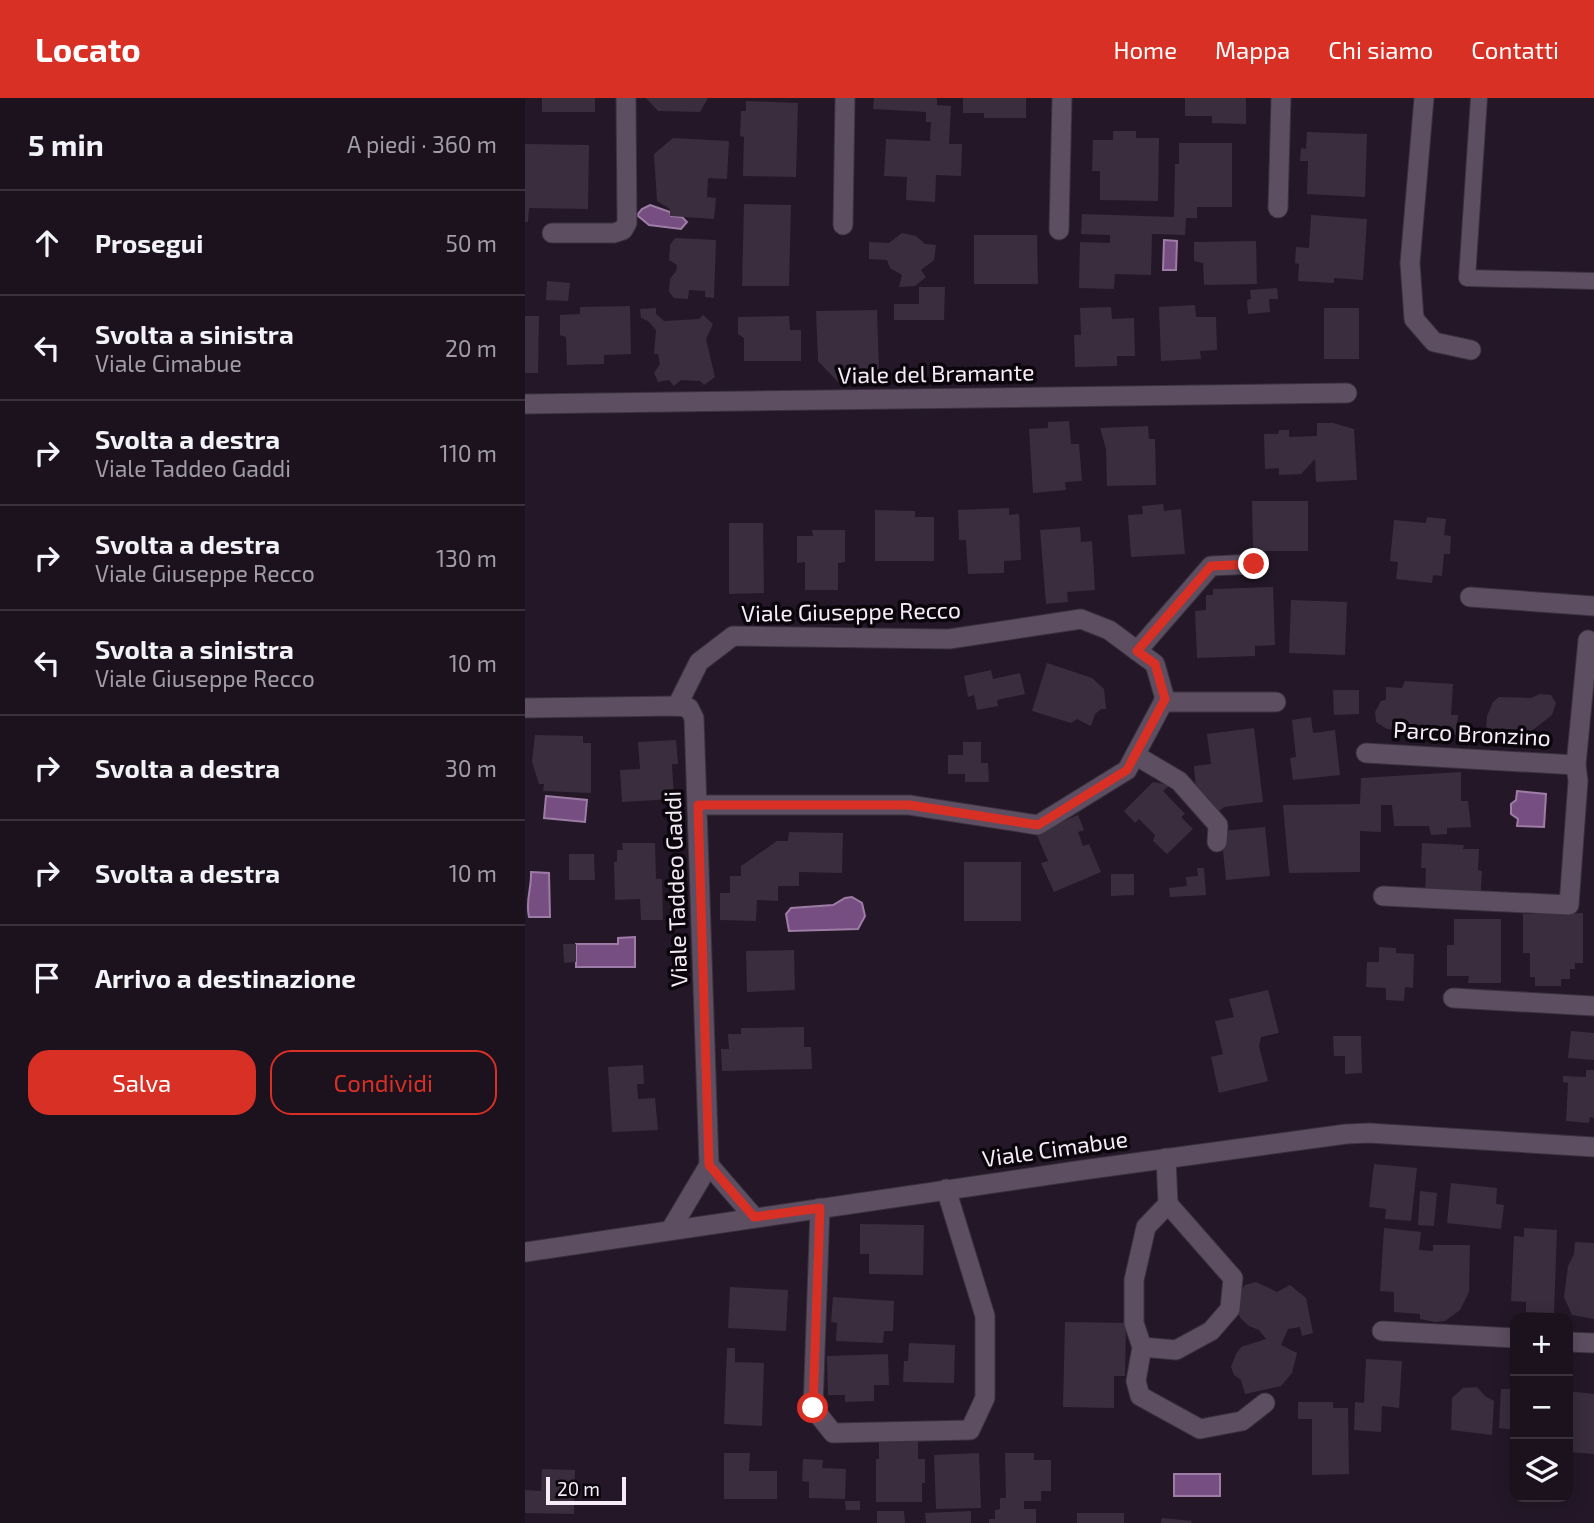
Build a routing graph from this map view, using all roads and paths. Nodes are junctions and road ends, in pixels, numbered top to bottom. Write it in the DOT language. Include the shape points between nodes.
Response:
graph roads {
  1 [pos="626,98"];
  2 [pos="845,98"];
  3 [pos="1062,98"];
  4 [pos="1281,98"];
  5 [pos="1424,98"];
  6 [pos="1479,98"];
  7 [pos="1278,208"];
  8 [pos="843,225"];
  9 [pos="1059,230"];
  10 [pos="552,233"];
  11 [pos="1594,281"];
  12 [pos="1471,349"];
  13 [pos="1347,393"];
  14 [pos="525,404"];
  15 [pos="1254,564"];
  16 [pos="1470,597"];
  17 [pos="1594,606"];
  18 [pos="1588,640"];
  19 [pos="1137,651"];
  20 [pos="1163,702"];
  21 [pos="1276,702"];
  22 [pos="677,706"];
  23 [pos="525,708"];
  24 [pos="1366,753"];
  25 [pos="1135,755"];
  26 [pos="1583,776"];
  27 [pos="698,805"];
  28 [pos="1217,842"];
  29 [pos="1384,897"];
  30 [pos="1453,998"];
  31 [pos="1594,1006"];
  32 [pos="1594,1147"];
  33 [pos="1165,1158"];
  34 [pos="709,1165"];
  35 [pos="946,1189"];
  36 [pos="1168,1204"];
  37 [pos="820,1208"];
  38 [pos="754,1217"];
  39 [pos="671,1229"];
  40 [pos="525,1252"];
  41 [pos="1382,1331"];
  42 [pos="1510,1338"];
  43 [pos="1573,1342"];
  44 [pos="1594,1343"];
  45 [pos="1142,1347"];
  46 [pos="1265,1403"];
  1 -- 10 [label="street" via="627,223 614,233"];
  2 -- 8 [label="street"];
  3 -- 9 [label="street"];
  4 -- 7 [label="street"];
  5 -- 12 [label="street" via="1410,263 1415,319 1434,342"];
  6 -- 11 [label="lane" via="1467,278"];
  13 -- 14 [label="street, Viale del Bramante"];
  15 -- 19 [label="street" via="1211,566"];
  16 -- 17 [label="street"];
  18 -- 26 [label="street, Parco Bronzino"];
  19 -- 20 [label="street, Viale Giuseppe Recco" via="1155,664"];
  19 -- 22 [label="street, Viale Giuseppe Recco" via="1109,630 1081,620 949,639 733,636 699,662"];
  20 -- 21 [label="street"];
  20 -- 25 [label="street"];
  22 -- 23 [label="street"];
  22 -- 27 [label="street, Viale Taddeo Gaddi" via="689,708 694,718"];
  24 -- 26 [label="street, Parco Bronzino"];
  25 -- 27 [label="street" via="1127,770 1038,825 909,805"];
  25 -- 28 [label="street" via="1179,781 1219,825"];
  26 -- 29 [label="street, Parco Bronzino" via="1569,905"];
  27 -- 34 [label="street, Viale Taddeo Gaddi"];
  30 -- 31 [label="street"];
  32 -- 33 [label="street, Viale Cimabue" via="1369,1133"];
  33 -- 35 [label="street, Viale Cimabue"];
  33 -- 36 [label="street"];
  34 -- 38 [label="street"];
  34 -- 39 [label="street"];
  35 -- 37 [label="street, Viale Cimabue"];
  35 -- 37 [label="street" via="985,1316 985,1398 970,1430 833,1433 813,1408"];
  36 -- 45 [label="street" via="1146,1227 1134,1280 1133,1322"];
  36 -- 45 [label="street" via="1233,1278 1230,1309 1211,1331 1176,1350"];
  37 -- 38 [label="street, Viale Cimabue"];
  38 -- 39 [label="street, Viale Cimabue"];
  39 -- 40 [label="street, Viale Cimabue"];
  41 -- 42 [label="street"];
  43 -- 44 [label="street"];
  45 -- 46 [label="street" via="1136,1381 1140,1396 1200,1429 1242,1420"];
}
